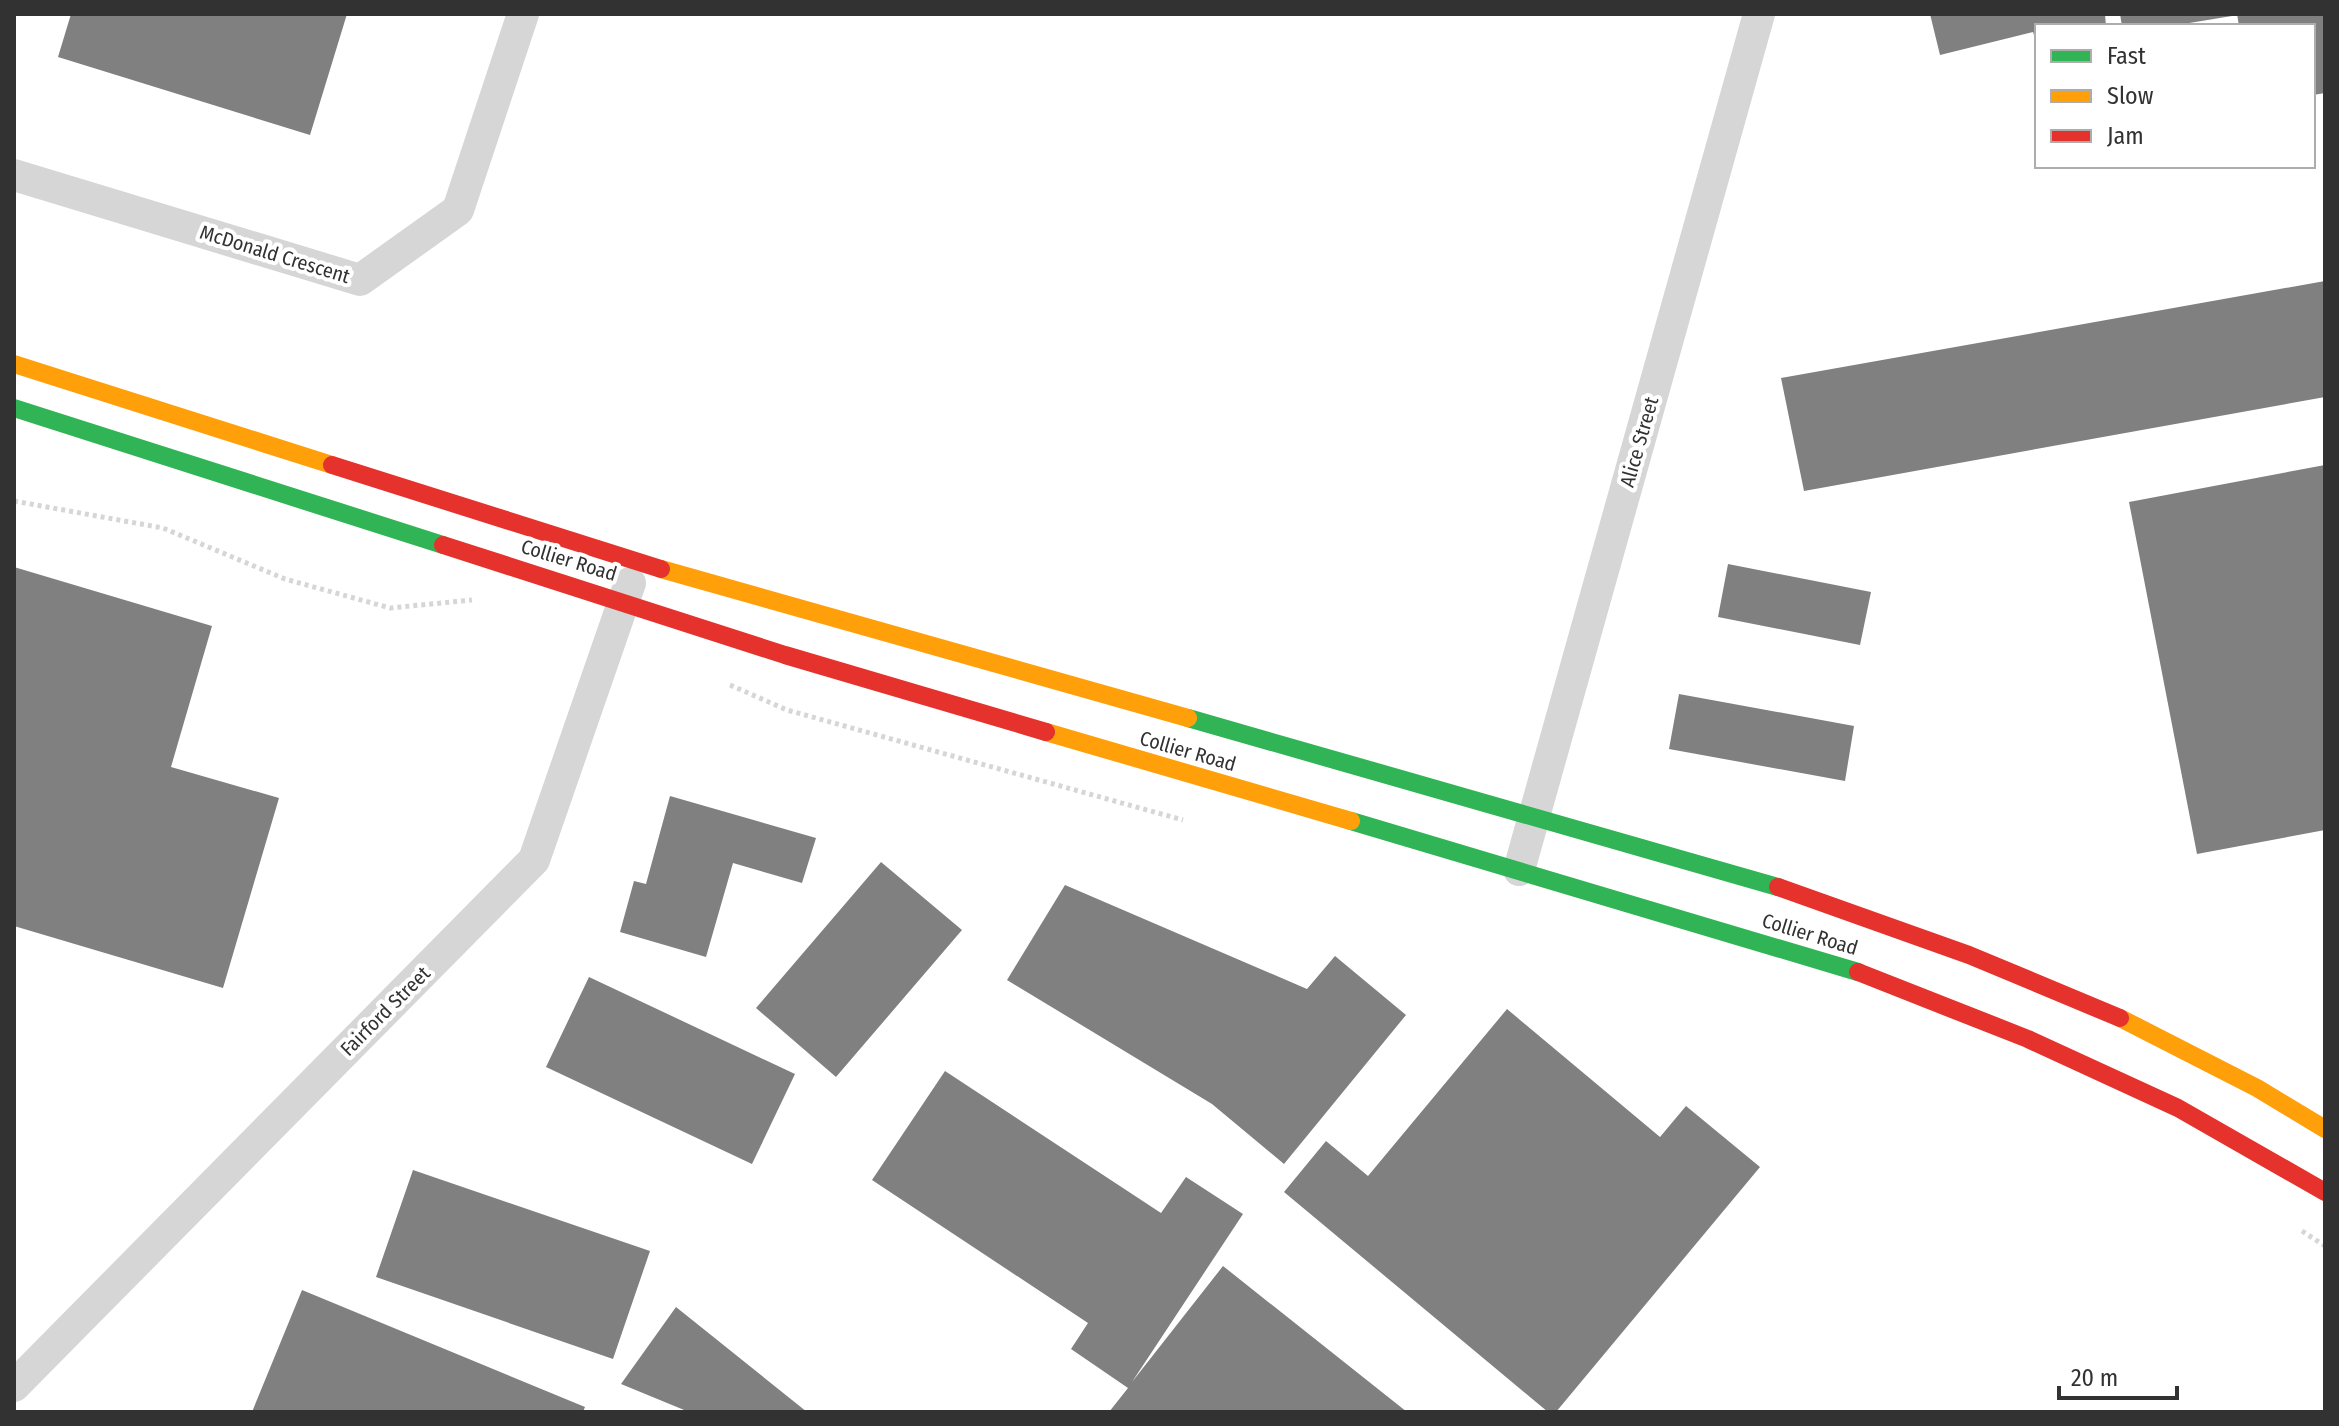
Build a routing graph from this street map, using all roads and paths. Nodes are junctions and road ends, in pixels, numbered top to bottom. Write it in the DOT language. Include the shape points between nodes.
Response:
graph roads {
  1 [pos="523,14"];
  2 [pos="1759,14"];
  3 [pos="14,175"];
  4 [pos="14,364"];
  5 [pos="14,408"];
  6 [pos="14,501"];
  7 [pos="637,562"];
  8 [pos="486,599"];
  9 [pos="624,601"];
  10 [pos="716,679"];
  11 [pos="1534,817"];
  12 [pos="1194,823"];
  13 [pos="1519,870"];
  14 [pos="2325,1129"];
  15 [pos="2325,1192"];
  16 [pos="2300,1230"];
  17 [pos="2325,1246"];
  18 [pos="14,1386"];
  1 -- 3 [label="street, McDonald Crescent" via="458,210 360,280"];
  2 -- 11 [label="street, Alice Street"];
  4 -- 7 [label="main road, Collier Road"];
  5 -- 9 [label="main road, Collier Road"];
  6 -- 8 [label="path" via="163,528 285,579 390,608"];
  7 -- 9 [label="street, Fairford Street"];
  7 -- 11 [label="main road, Collier Road"];
  9 -- 13 [label="main road, Collier Road" via="785,655"];
  9 -- 18 [label="street, Fairford Street" via="534,860"];
  10 -- 12 [label="path" via="787,710"];
  11 -- 13 [label="street, Alice Street"];
  11 -- 14 [label="main road, Collier Road" via="1898,926 2086,1002 2273,1096"];
  13 -- 15 [label="main road, Collier Road" via="1845,967 2028,1039 2178,1108"];
  16 -- 17 [label="path"];
}
